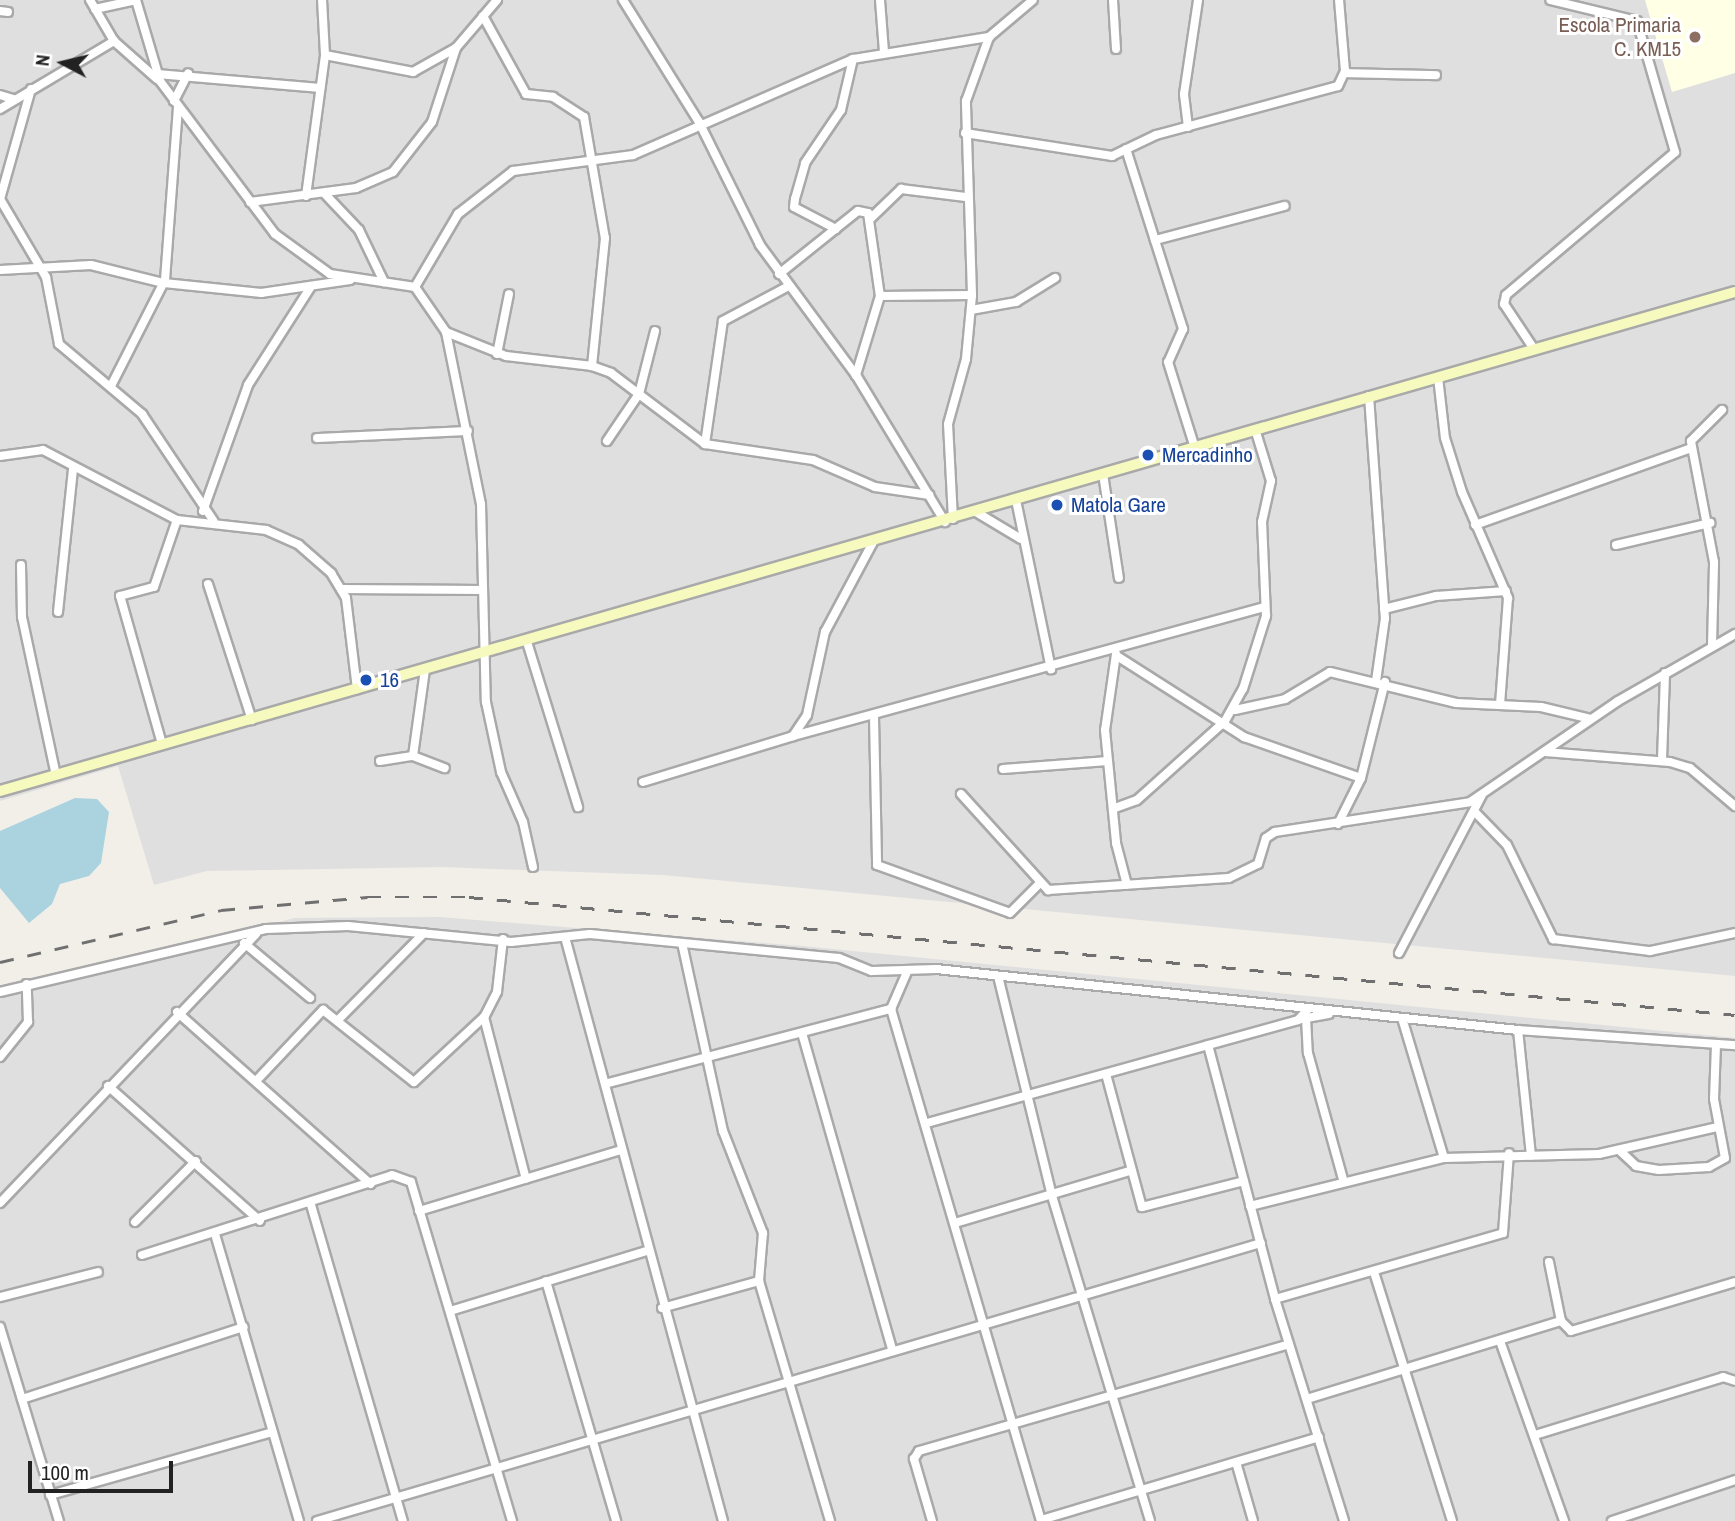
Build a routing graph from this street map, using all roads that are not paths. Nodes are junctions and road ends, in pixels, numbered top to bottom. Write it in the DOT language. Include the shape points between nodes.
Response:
graph roads {
  1 [pos="90,0"];
  2 [pos="136,0"];
  3 [pos="323,0"];
  4 [pos="497,0"];
  5 [pos="623,0"];
  6 [pos="880,0"];
  7 [pos="1033,0"];
  8 [pos="1114,0"];
  9 [pos="1198,0"];
  10 [pos="1339,0"];
  11 [pos="1550,0"];
  12 [pos="1578,3"];
  13 [pos="95,9"];
  14 [pos="483,16"];
  15 [pos="989,37"];
  16 [pos="114,41"];
  17 [pos="456,48"];
  18 [pos="1116,49"];
  19 [pos="884,52"];
  20 [pos="325,55"];
  21 [pos="853,60"];
  22 [pos="188,73"];
  23 [pos="1345,73"];
  24 [pos="1436,75"];
  25 [pos="158,78"];
  26 [pos="320,88"];
  27 [pos="31,89"];
  28 [pos="0,95"];
  29 [pos="13,99"];
  30 [pos="176,104"];
  31 [pos="0,110"];
  32 [pos="699,122"];
  33 [pos="1188,127"];
  34 [pos="965,133"];
  35 [pos="1126,149"];
  36 [pos="597,162"];
  37 [pos="324,193"];
  38 [pos="306,196"];
  39 [pos="966,197"];
  40 [pos="250,202"];
  41 [pos="1285,206"];
  42 [pos="871,218"];
  43 [pos="836,229"];
  44 [pos="1155,240"];
  45 [pos="40,265"];
  46 [pos="0,270"];
  47 [pos="779,274"];
  48 [pos="1055,278"];
  49 [pos="355,279"];
  50 [pos="384,282"];
  51 [pos="164,283"];
  52 [pos="415,287"];
  53 [pos="787,287"];
  54 [pos="310,288"];
  55 [pos="1735,292"];
  56 [pos="509,294"];
  57 [pos="972,295"];
  58 [pos="880,296"];
  59 [pos="971,310"];
  60 [pos="654,331"];
  61 [pos="446,332"];
  62 [pos="1534,349"];
  63 [pos="497,354"];
  64 [pos="592,366"];
  65 [pos="856,375"];
  66 [pos="1438,377"];
  67 [pos="111,386"];
  68 [pos="639,394"];
  69 [pos="1369,396"];
  70 [pos="1722,410"];
  71 [pos="1255,429"];
  72 [pos="468,431"];
  73 [pos="317,438"];
  74 [pos="607,441"];
  75 [pos="705,444"];
  76 [pos="1195,448"];
  77 [pos="1691,448"];
  78 [pos="0,456"];
  79 [pos="73,469"];
  80 [pos="1103,474"];
  81 [pos="929,495"];
  82 [pos="1016,500"];
  83 [pos="203,511"];
  84 [pos="976,512"];
  85 [pos="177,520"];
  86 [pos="213,520"];
  87 [pos="949,520"];
  88 [pos="1710,523"];
  89 [pos="1475,525"];
  90 [pos="1021,539"];
  91 [pos="873,542"];
  92 [pos="1616,545"];
  93 [pos="21,565"];
  94 [pos="1119,578"];
  95 [pos="208,584"];
  96 [pos="341,589"];
  97 [pos="483,590"];
  98 [pos="1506,592"];
  99 [pos="1265,607"];
  100 [pos="1384,609"];
  101 [pos="58,612"];
  102 [pos="1735,634"];
  103 [pos="527,642"];
  104 [pos="1115,646"];
  105 [pos="1712,646"];
  106 [pos="481,654"];
  107 [pos="1117,656"];
  108 [pos="1051,669"];
  109 [pos="425,670"];
  110 [pos="1665,673"];
  111 [pos="1381,682"];
  112 [pos="357,689"];
  113 [pos="1500,705"];
  114 [pos="1235,710"];
  115 [pos="874,717"];
  116 [pos="1591,719"];
  117 [pos="251,720"];
  118 [pos="1225,721"];
  119 [pos="793,736"];
  120 [pos="162,744"];
  121 [pos="1545,752"];
  122 [pos="414,756"];
  123 [pos="1662,760"];
  124 [pos="380,761"];
  125 [pos="1108,761"];
  126 [pos="445,768"];
  127 [pos="1003,769"];
  128 [pos="56,775"];
  129 [pos="1361,778"];
  130 [pos="643,782"];
  131 [pos="0,791"];
  132 [pos="961,794"];
  133 [pos="1482,794"];
  134 [pos="1735,806"];
  135 [pos="578,807"];
  136 [pos="1115,808"];
  137 [pos="1474,811"];
  138 [pos="1338,824"];
  139 [pos="533,867"];
  140 [pos="1039,884"];
  141 [pos="1127,885"];
  142 [pos="259,932"];
  143 [pos="427,932"];
  144 [pos="1735,933"];
  145 [pos="565,937"];
  146 [pos="503,939"];
  147 [pos="244,943"];
  148 [pos="682,943"];
  149 [pos="1399,953"];
  150 [pos="907,972"];
  151 [pos="998,976"];
  152 [pos="27,984"];
  153 [pos="0,992"];
  154 [pos="310,998"];
  155 [pos="1308,1008"];
  156 [pos="891,1009"];
  157 [pos="177,1012"];
  158 [pos="1338,1012"];
  159 [pos="484,1017"];
  160 [pos="1402,1018"];
  161 [pos="1302,1019"];
  162 [pos="338,1020"];
  163 [pos="1518,1030"];
  164 [pos="802,1033"];
  165 [pos="1716,1044"];
  166 [pos="1208,1045"];
  167 [pos="1735,1045"];
  168 [pos="705,1055"];
  169 [pos="0,1057"];
  170 [pos="1106,1074"];
  171 [pos="256,1080"];
  172 [pos="608,1083"];
  173 [pos="108,1086"];
  174 [pos="1030,1094"];
  175 [pos="927,1123"];
  176 [pos="1718,1127"];
  177 [pos="621,1150"];
  178 [pos="1619,1150"];
  179 [pos="1509,1153"];
  180 [pos="1531,1154"];
  181 [pos="1444,1158"];
  182 [pos="196,1161"];
  183 [pos="1129,1171"];
  184 [pos="526,1179"];
  185 [pos="1343,1180"];
  186 [pos="1244,1181"];
  187 [pos="371,1184"];
  188 [pos="1052,1196"];
  189 [pos="0,1203"];
  190 [pos="311,1205"];
  191 [pos="1250,1206"];
  192 [pos="419,1211"];
  193 [pos="260,1221"];
  194 [pos="135,1222"];
  195 [pos="955,1223"];
  196 [pos="215,1234"];
  197 [pos="1261,1243"];
  198 [pos="646,1251"];
  199 [pos="142,1255"];
  200 [pos="1549,1262"];
  201 [pos="98,1272"];
  202 [pos="1374,1272"];
  203 [pos="546,1281"];
  204 [pos="759,1281"];
  205 [pos="1735,1282"];
  206 [pos="1083,1296"];
  207 [pos="0,1297"];
  208 [pos="1275,1299"];
  209 [pos="662,1308"];
  210 [pos="450,1311"];
  211 [pos="1561,1321"];
  212 [pos="983,1324"];
  213 [pos="0,1327"];
  214 [pos="243,1327"];
  215 [pos="1500,1341"];
  216 [pos="1289,1344"];
  217 [pos="892,1349"];
  218 [pos="1405,1366"];
  219 [pos="1735,1381"];
  220 [pos="786,1385"];
  221 [pos="1113,1395"];
  222 [pos="22,1399"];
  223 [pos="1307,1399"];
  224 [pos="692,1416"];
  225 [pos="1014,1424"];
  226 [pos="272,1432"];
  227 [pos="1535,1435"];
  228 [pos="1319,1437"];
  229 [pos="594,1443"];
  230 [pos="1236,1462"];
  231 [pos="499,1471"];
  232 [pos="1735,1480"];
  233 [pos="1141,1493"];
  234 [pos="50,1495"];
  235 [pos="397,1499"];
  236 [pos="1041,1520"];
  237 [pos="58,1521"];
  238 [pos="299,1521"];
  239 [pos="317,1521"];
  240 [pos="403,1521"];
  241 [pos="512,1521"];
  242 [pos="616,1521"];
  243 [pos="723,1521"];
  244 [pos="830,1521"];
  245 [pos="932,1521"];
  246 [pos="1150,1521"];
  247 [pos="1253,1521"];
  248 [pos="1344,1521"];
  249 [pos="1452,1521"];
  250 [pos="1564,1521"];
  251 [pos="1612,1521"];
  1 -- 13 [label="street"];
  2 -- 13 [label="street"];
  2 -- 25 [label="street"];
  3 -- 20 [label="street"];
  4 -- 14 [label="street"];
  5 -- 32 [label="street"];
  6 -- 19 [label="street"];
  7 -- 15 [label="street"];
  8 -- 18 [label="street"];
  9 -- 33 [label="street" via="1184,94"];
  10 -- 23 [label="street"];
  11 -- 12 [label="street"];
  12 -- 62 [label="street" via="1637,22 1675,152 1506,295 1504,304"];
  13 -- 16 [label="street"];
  14 -- 17 [label="street"];
  14 -- 36 [label="street" via="526,94 580,109"];
  15 -- 19 [label="street"];
  15 -- 34 [label="street" via="966,101"];
  16 -- 25 [label="street"];
  16 -- 27 [label="street"];
  17 -- 20 [label="street" via="399,75"];
  17 -- 37 [label="street" via="432,122 393,172"];
  19 -- 21 [label="street"];
  20 -- 26 [label="street"];
  21 -- 32 [label="street"];
  21 -- 43 [label="street" via="841,110 805,163 794,206"];
  22 -- 25 [label="street"];
  22 -- 26 [label="street"];
  22 -- 30 [label="street"];
  23 -- 24 [label="street"];
  23 -- 33 [label="street" via="1338,86"];
  25 -- 30 [label="street"];
  26 -- 38 [label="street"];
  27 -- 29 [label="street"];
  27 -- 45 [label="street" via="0,199"];
  28 -- 29 [label="street"];
  29 -- 31 [label="street"];
  30 -- 40 [label="street"];
  30 -- 51 [label="street"];
  32 -- 36 [label="street" via="633,155"];
  32 -- 47 [label="street" via="726,185"];
  33 -- 35 [label="street"];
  34 -- 35 [label="street" via="1094,155"];
  34 -- 39 [label="street"];
  35 -- 44 [label="street"];
  36 -- 52 [label="street" via="513,170 458,214"];
  36 -- 64 [label="street" via="605,238"];
  37 -- 38 [label="street"];
  37 -- 50 [label="street" via="359,230"];
  38 -- 40 [label="street"];
  39 -- 42 [label="street" via="901,188"];
  39 -- 57 [label="street"];
  40 -- 49 [label="street" via="286,245 330,274"];
  41 -- 44 [label="street"];
  42 -- 43 [label="street" via="858,211"];
  42 -- 58 [label="street"];
  43 -- 47 [label="street"];
  44 -- 76 [label="street" via="1183,329 1168,362"];
  45 -- 46 [label="street"];
  45 -- 51 [label="street" via="92,265"];
  45 -- 67 [label="street" via="59,344"];
  47 -- 53 [label="street"];
  48 -- 59 [label="street" via="1016,302"];
  49 -- 50 [label="street"];
  49 -- 54 [label="street"];
  50 -- 52 [label="street"];
  51 -- 54 [label="street" via="261,293"];
  51 -- 67 [label="street"];
  52 -- 61 [label="street"];
  53 -- 65 [label="street"];
  53 -- 75 [label="street" via="723,321"];
  54 -- 83 [label="street" via="248,385"];
  55 -- 62 [label="street"];
  56 -- 63 [label="street"];
  57 -- 58 [label="street"];
  57 -- 59 [label="street"];
  58 -- 65 [label="street"];
  59 -- 87 [label="street" via="948,424"];
  60 -- 68 [label="street"];
  61 -- 63 [label="street"];
  61 -- 72 [label="street"];
  62 -- 66 [label="street"];
  63 -- 64 [label="street"];
  64 -- 68 [label="street"];
  65 -- 81 [label="street"];
  66 -- 69 [label="street"];
  66 -- 89 [label="street" via="1445,438"];
  67 -- 83 [label="street" via="142,414"];
  68 -- 74 [label="street"];
  68 -- 75 [label="street"];
  69 -- 71 [label="street"];
  69 -- 100 [label="street"];
  70 -- 77 [label="street" via="1696,430"];
  71 -- 76 [label="street"];
  71 -- 99 [label="street" via="1271,481 1262,522"];
  72 -- 73 [label="street"];
  72 -- 97 [label="street" via="481,504"];
  75 -- 81 [label="street" via="813,460 875,487"];
  76 -- 80 [label="street"];
  77 -- 88 [label="street"];
  77 -- 89 [label="street"];
  78 -- 79 [label="street" via="37,449"];
  79 -- 85 [label="street"];
  79 -- 101 [label="street"];
  80 -- 82 [label="street"];
  80 -- 94 [label="street"];
  81 -- 87 [label="street"];
  82 -- 84 [label="street"];
  82 -- 90 [label="street"];
  83 -- 86 [label="street"];
  84 -- 87 [label="street"];
  84 -- 90 [label="street"];
  85 -- 86 [label="street"];
  85 -- 120 [label="street" via="153,587 120,596"];
  86 -- 96 [label="street" via="266,530 299,545"];
  87 -- 91 [label="street"];
  88 -- 92 [label="street"];
  88 -- 105 [label="street"];
  89 -- 98 [label="street"];
  90 -- 108 [label="street"];
  91 -- 103 [label="street"];
  91 -- 119 [label="street" via="825,632 807,715"];
  93 -- 128 [label="street" via="22,617"];
  95 -- 117 [label="street"];
  96 -- 97 [label="street"];
  96 -- 112 [label="street"];
  97 -- 106 [label="street"];
  98 -- 100 [label="street" via="1436,596"];
  98 -- 113 [label="street"];
  99 -- 104 [label="street"];
  99 -- 114 [label="street" via="1263,633"];
  100 -- 111 [label="street"];
  102 -- 105 [label="street"];
  103 -- 106 [label="street"];
  103 -- 135 [label="street"];
  104 -- 107 [label="street"];
  104 -- 108 [label="street"];
  105 -- 110 [label="street"];
  106 -- 109 [label="street"];
  106 -- 139 [label="street" via="501,772 523,822"];
  107 -- 118 [label="street"];
  107 -- 125 [label="street" via="1105,730"];
  108 -- 115 [label="street"];
  109 -- 112 [label="street"];
  109 -- 122 [label="street"];
  110 -- 116 [label="street"];
  110 -- 123 [label="street"];
  111 -- 113 [label="street" via="1445,701"];
  111 -- 114 [label="street" via="1331,673 1285,699"];
  111 -- 129 [label="street"];
  112 -- 117 [label="street"];
  113 -- 116 [label="street"];
  114 -- 118 [label="street"];
  115 -- 119 [label="street"];
  115 -- 140 [label="street" via="877,865 1010,913"];
  116 -- 121 [label="street"];
  117 -- 120 [label="street"];
  118 -- 129 [label="street" via="1244,737"];
  118 -- 136 [label="street" via="1137,800"];
  119 -- 130 [label="street"];
  120 -- 128 [label="street"];
  121 -- 123 [label="street"];
  121 -- 133 [label="street"];
  122 -- 124 [label="street"];
  122 -- 126 [label="street"];
  123 -- 134 [label="street" via="1690,768"];
  125 -- 127 [label="street"];
  125 -- 136 [label="street"];
  128 -- 131 [label="street"];
  129 -- 138 [label="street"];
  132 -- 140 [label="street"];
  133 -- 137 [label="street"];
  133 -- 138 [label="street"];
  136 -- 141 [label="street"];
  137 -- 144 [label="street" via="1507,845 1553,939 1650,951"];
  137 -- 149 [label="street"];
  138 -- 141 [label="street" via="1269,835 1258,864 1229,878"];
  140 -- 141 [label="street" via="1057,891"];
  142 -- 143 [label="street" via="308,925"];
  142 -- 147 [label="street"];
  142 -- 152 [label="street"];
  143 -- 146 [label="street"];
  143 -- 162 [label="street"];
  145 -- 146 [label="street"];
  145 -- 148 [label="street"];
  145 -- 172 [label="street"];
  146 -- 159 [label="street" via="497,992"];
  147 -- 154 [label="street"];
  147 -- 157 [label="street"];
  148 -- 150 [label="street" via="839,958 872,971"];
  148 -- 168 [label="street"];
  150 -- 151 [label="street" via="936,969"];
  150 -- 156 [label="street"];
  151 -- 155 [label="street"];
  151 -- 174 [label="street"];
  152 -- 153 [label="street"];
  152 -- 169 [label="street" via="28,1022"];
  155 -- 158 [label="street"];
  155 -- 161 [label="street"];
  156 -- 164 [label="street"];
  156 -- 175 [label="street"];
  157 -- 171 [label="street"];
  157 -- 173 [label="street"];
  158 -- 160 [label="street"];
  158 -- 161 [label="street"];
  159 -- 162 [label="street" via="414,1083"];
  159 -- 184 [label="street"];
  160 -- 163 [label="street"];
  160 -- 181 [label="street"];
  161 -- 166 [label="street"];
  161 -- 185 [label="street"];
  162 -- 171 [label="street" via="323,1010 317,1014"];
  163 -- 165 [label="street"];
  163 -- 180 [label="street"];
  164 -- 168 [label="street"];
  164 -- 217 [label="street"];
  165 -- 167 [label="street"];
  165 -- 176 [label="street"];
  166 -- 170 [label="street"];
  166 -- 186 [label="street"];
  168 -- 172 [label="street"];
  168 -- 204 [label="street" via="723,1132 763,1233"];
  170 -- 174 [label="street"];
  170 -- 183 [label="street"];
  171 -- 187 [label="street"];
  172 -- 177 [label="street"];
  173 -- 182 [label="street"];
  173 -- 189 [label="street"];
  174 -- 175 [label="street"];
  174 -- 188 [label="street"];
  175 -- 195 [label="street"];
  176 -- 178 [label="street"];
  176 -- 178 [label="street" via="1725,1158 1709,1167 1645,1169"];
  177 -- 184 [label="street"];
  177 -- 198 [label="street"];
  178 -- 180 [label="street"];
  179 -- 180 [label="street"];
  179 -- 181 [label="street"];
  179 -- 202 [label="street" via="1503,1233"];
  181 -- 185 [label="street"];
  182 -- 193 [label="street"];
  182 -- 194 [label="street"];
  183 -- 186 [label="street" via="1144,1208"];
  183 -- 188 [label="street"];
  184 -- 192 [label="street"];
  185 -- 191 [label="street"];
  186 -- 191 [label="street"];
  187 -- 190 [label="street"];
  187 -- 192 [label="street" via="392,1175 411,1182"];
  188 -- 195 [label="street"];
  188 -- 206 [label="street"];
  190 -- 193 [label="street"];
  190 -- 235 [label="street"];
  191 -- 197 [label="street"];
  192 -- 210 [label="street"];
  193 -- 196 [label="street"];
  195 -- 212 [label="street"];
  196 -- 199 [label="street"];
  196 -- 214 [label="street"];
  197 -- 206 [label="street"];
  197 -- 208 [label="street"];
  198 -- 203 [label="street"];
  198 -- 209 [label="street"];
  200 -- 211 [label="street"];
  201 -- 207 [label="street"];
  202 -- 208 [label="street"];
  202 -- 218 [label="street"];
  203 -- 210 [label="street"];
  203 -- 229 [label="street"];
  204 -- 209 [label="street"];
  204 -- 220 [label="street"];
  205 -- 211 [label="street" via="1574,1331"];
  206 -- 212 [label="street"];
  206 -- 221 [label="street"];
  208 -- 216 [label="street"];
  209 -- 224 [label="street"];
  210 -- 231 [label="street"];
  211 -- 215 [label="street"];
  212 -- 217 [label="street"];
  212 -- 225 [label="street"];
  213 -- 222 [label="street"];
  214 -- 222 [label="street"];
  214 -- 226 [label="street"];
  215 -- 218 [label="street"];
  215 -- 227 [label="street"];
  216 -- 221 [label="street"];
  216 -- 223 [label="street"];
  217 -- 220 [label="street"];
  218 -- 223 [label="street"];
  218 -- 249 [label="street"];
  219 -- 227 [label="street" via="1723,1377"];
  220 -- 224 [label="street"];
  220 -- 244 [label="street"];
  221 -- 225 [label="street"];
  221 -- 233 [label="street"];
  222 -- 234 [label="street"];
  223 -- 228 [label="street"];
  224 -- 229 [label="street"];
  224 -- 243 [label="street"];
  225 -- 236 [label="street"];
  225 -- 245 [label="street" via="914,1455"];
  226 -- 234 [label="street"];
  226 -- 238 [label="street"];
  227 -- 250 [label="street"];
  228 -- 230 [label="street"];
  228 -- 248 [label="street"];
  229 -- 231 [label="street"];
  229 -- 242 [label="street"];
  230 -- 233 [label="street"];
  230 -- 247 [label="street"];
  231 -- 235 [label="street"];
  231 -- 241 [label="street"];
  232 -- 251 [label="street"];
  233 -- 236 [label="street"];
  233 -- 246 [label="street"];
  234 -- 237 [label="street"];
  235 -- 239 [label="street"];
  235 -- 240 [label="street"];
}
